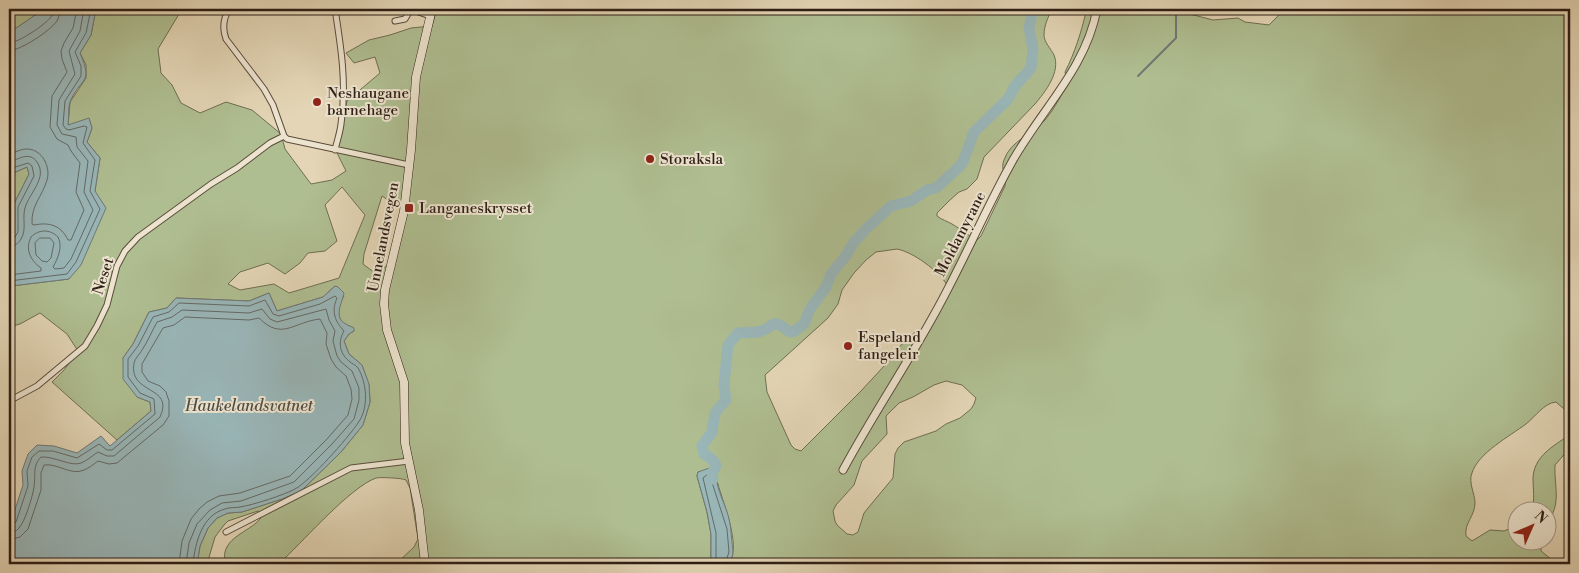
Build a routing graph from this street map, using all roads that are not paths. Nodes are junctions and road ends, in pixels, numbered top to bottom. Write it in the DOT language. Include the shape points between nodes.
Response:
graph roads {
  1 [pos="229,9"];
  2 [pos="335,9"];
  3 [pos="410,9"];
  4 [pos="1097,9"];
  5 [pos="432,12"];
  6 [pos="395,21"];
  7 [pos="284,136"];
  8 [pos="335,150"];
  9 [pos="410,165"];
  10 [pos="9,401"];
  11 [pos="409,461"];
  12 [pos="844,470"];
  13 [pos="226,532"];
  14 [pos="425,564"];
  1 -- 7 [label="street" via="223,25 226,39 264,89"];
  2 -- 8 [label="street" via="344,81 341,125"];
  3 -- 5 [label="street, Unnelandsvegen"];
  3 -- 6 [label="street, Unnelandsvegen" via="405,19"];
  4 -- 12 [label="street, Moldamyrane" via="1079,61 1013,160 935,314"];
  5 -- 9 [label="main road, Unnelandsvegen" via="416,77"];
  7 -- 8 [label="street"];
  7 -- 10 [label="street, Neset" via="270,142 138,237 117,266 107,305 85,346 37,386"];
  8 -- 9 [label="street"];
  9 -- 11 [label="main road, Unnelandsvegen" via="404,211 384,304 387,330 404,382 405,443"];
  11 -- 13 [label="street" via="351,468"];
  11 -- 14 [label="main road, Unnelandsvegen"];
}
